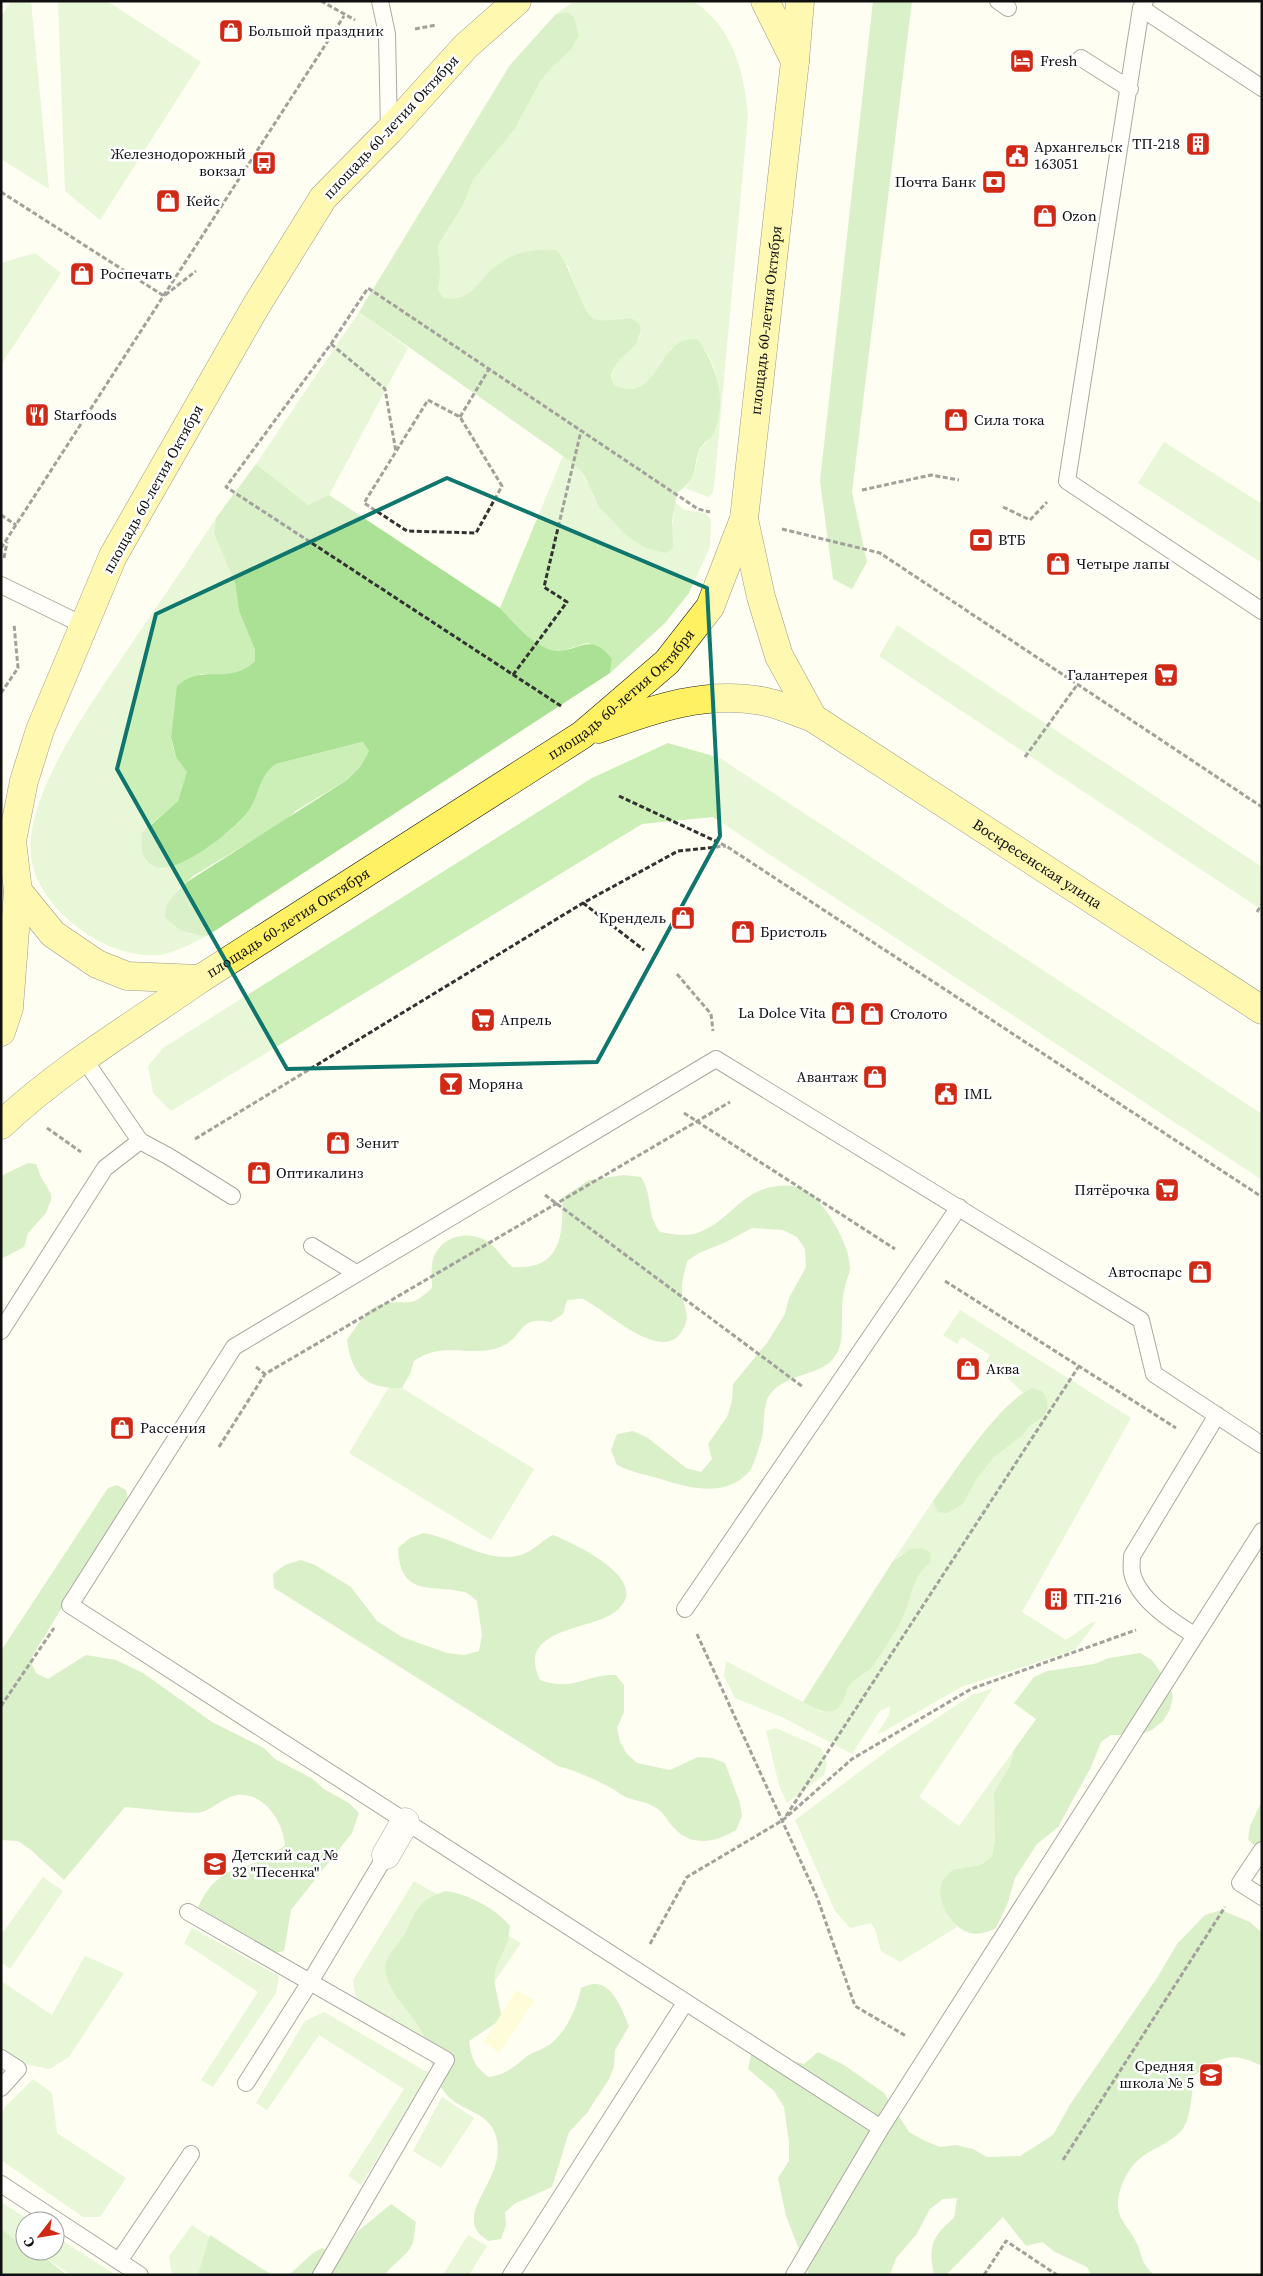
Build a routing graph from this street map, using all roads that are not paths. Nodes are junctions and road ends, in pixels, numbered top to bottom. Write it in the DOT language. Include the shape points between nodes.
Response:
graph roads {
  1 [pos="380,1"];
  2 [pos="517,1"];
  3 [pos="765,1"];
  4 [pos="800,1"];
  5 [pos="1143,4"];
  6 [pos="1081,58"];
  7 [pos="795,61"];
  8 [pos="1262,88"];
  9 [pos="1130,89"];
  10 [pos="389,131"];
  11 [pos="744,519"];
  12 [pos="1,585"];
  13 [pos="1262,611"];
  14 [pos="83,625"];
  15 [pos="813,718"];
  16 [pos="582,735"];
  17 [pos="18,891"];
  18 [pos="200,979"];
  19 [pos="1262,1010"];
  20 [pos="1,1032"];
  21 [pos="84,1059"];
  22 [pos="1,1125"];
  23 [pos="140,1141"];
  24 [pos="232,1196"];
  25 [pos="959,1207"];
  26 [pos="312,1246"];
  27 [pos="356,1273"];
  28 [pos="1,1331"];
  29 [pos="1216,1415"];
  30 [pos="1262,1445"];
  31 [pos="1262,1531"];
  32 [pos="685,1609"];
  33 [pos="1194,1636"];
  34 [pos="405,1822"];
  35 [pos="1262,1850"];
  36 [pos="386,1855"];
  37 [pos="1262,1897"];
  38 [pos="188,1912"];
  39 [pos="310,1982"];
  40 [pos="685,2003"];
  41 [pos="1,2058"];
  42 [pos="246,2083"];
  43 [pos="1,2088"];
  44 [pos="881,2128"];
  45 [pos="191,2154"];
  46 [pos="1,2184"];
  47 [pos="119,2261"];
  48 [pos="140,2275"];
  49 [pos="321,2275"];
  50 [pos="511,2275"];
  51 [pos="794,2275"];
  1 -- 10 [label="lane" via="387,34"];
  2 -- 10 [label="main road, площадь 60-летия Октября" via="466,46"];
  3 -- 7 [label="main road"];
  4 -- 7 [label="main road, площадь 60-летия Октября"];
  5 -- 8 [label="lane"];
  5 -- 9 [label="lane"];
  6 -- 9 [label="lane"];
  7 -- 11 [label="main road, площадь 60-летия Октября"];
  9 -- 13 [label="lane" via="1067,481"];
  10 -- 14 [label="main road, площадь 60-летия Октября" via="323,198 261,298 113,556"];
  11 -- 15 [label="main road, Воскресенская улица" via="761,597 779,656"];
  11 -- 16 [label="main road, площадь 60-летия Октября" via="710,607 667,662"];
  12 -- 14 [label="lane"];
  14 -- 17 [label="main road, площадь 60-летия Октября" via="40,730 24,781 12,841"];
  15 -- 16 [label="main road, Воскресенская улица" via="762,701 718,696 660,707"];
  15 -- 19 [label="main road, Воскресенская улица"];
  16 -- 18 [label="main road, площадь 60-летия Октября"];
  17 -- 18 [label="main road, площадь 60-летия Октября" via="54,934 97,964 127,976"];
  17 -- 20 [label="main road" via="9,1008"];
  18 -- 21 [label="main road"];
  21 -- 22 [label="main road"];
  21 -- 23 [label="lane"];
  23 -- 24 [label="lane"];
  23 -- 28 [label="lane" via="105,1168"];
  25 -- 27 [label="lane" via="716,1059"];
  25 -- 29 [label="lane" via="1141,1320 1154,1374"];
  25 -- 32 [label="lane"];
  26 -- 27 [label="lane"];
  27 -- 34 [label="lane" via="234,1347 70,1605"];
  29 -- 30 [label="lane"];
  29 -- 33 [label="lane" via="1132,1556 1132,1572 1139,1589 1167,1618"];
  31 -- 33 [label="lane"];
  33 -- 44 [label="lane"];
  34 -- 36 [label="street"];
  34 -- 40 [label="lane"];
  35 -- 37 [label="lane" via="1240,1883"];
  36 -- 39 [label="lane"];
  38 -- 39 [label="lane"];
  39 -- 42 [label="lane"];
  39 -- 49 [label="lane" via="446,2060"];
  40 -- 44 [label="lane"];
  40 -- 50 [label="lane"];
  41 -- 43 [label="lane" via="18,2069"];
  44 -- 51 [label="lane"];
  45 -- 47 [label="lane"];
  46 -- 47 [label="lane"];
  47 -- 48 [label="lane"];
}
